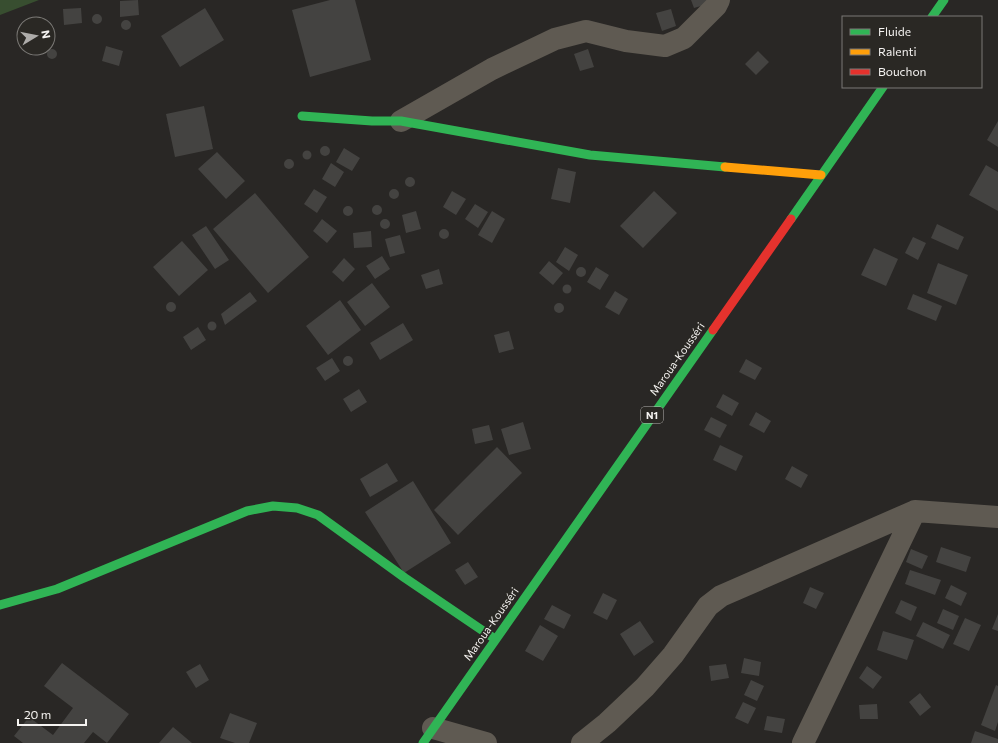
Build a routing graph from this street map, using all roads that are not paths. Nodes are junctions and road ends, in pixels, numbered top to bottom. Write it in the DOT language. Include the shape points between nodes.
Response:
graph roads {
  1 [pos="719,0"];
  2 [pos="944,0"];
  3 [pos="933,16"];
  4 [pos="882,88"];
  5 [pos="302,116"];
  6 [pos="401,121"];
  7 [pos="821,175"];
  8 [pos="915,511"];
  9 [pos="998,517"];
  10 [pos="0,605"];
  11 [pos="495,639"];
  12 [pos="428,736"];
  13 [pos="486,743"];
  14 [pos="582,743"];
  15 [pos="803,743"];
  1 -- 6 [label="street" via="684,38 665,46 626,41 586,31 555,39 492,69"];
  2 -- 3 [label="main road"];
  4 -- 7 [label="main road, Maroua-Kousséri / N1"];
  5 -- 6 [label="main road" via="372,122"];
  6 -- 7 [label="main road" via="590,155"];
  7 -- 11 [label="main road, Maroua-Kousséri / N1"];
  8 -- 9 [label="street"];
  8 -- 14 [label="street" via="716,600 708,606 673,655 645,687"];
  8 -- 15 [label="street"];
  10 -- 11 [label="main road" via="57,589 247,511 273,506 297,508 318,515"];
  11 -- 12 [label="main road, Maroua-Kousséri / N1"];
  12 -- 13 [label="street"];
}
